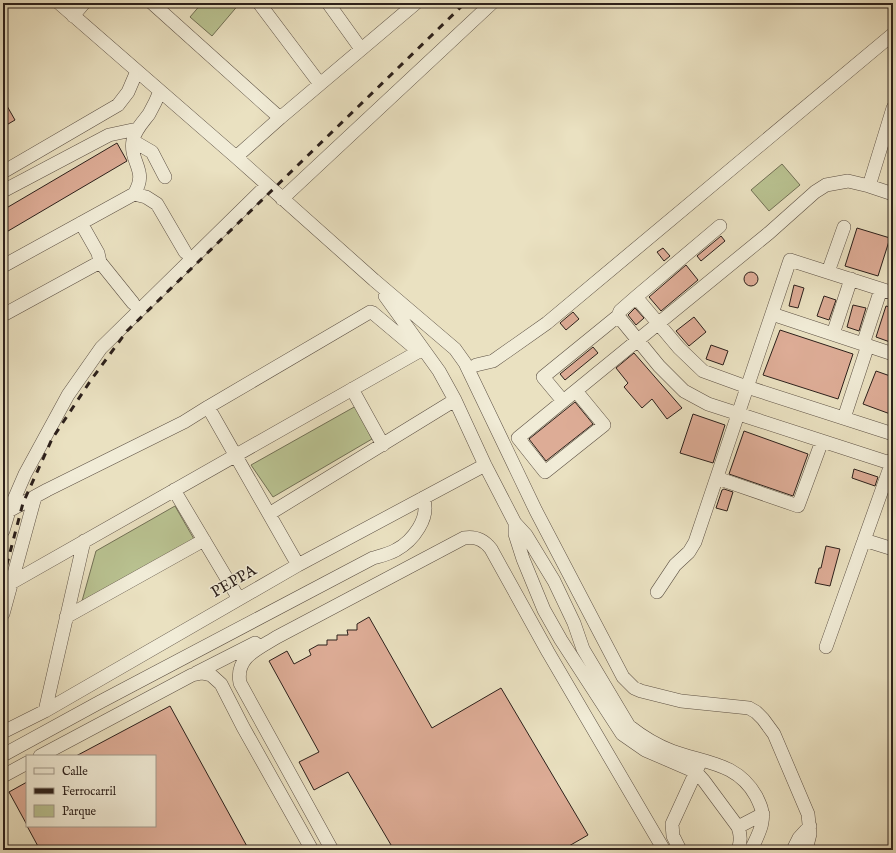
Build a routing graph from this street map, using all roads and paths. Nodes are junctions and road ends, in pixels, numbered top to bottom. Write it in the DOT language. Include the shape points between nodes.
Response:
graph roads {
  1 [pos="59,3"];
  2 [pos="84,3"];
  3 [pos="152,3"];
  4 [pos="258,3"];
  5 [pos="328,3"];
  6 [pos="416,3"];
  7 [pos="492,3"];
  8 [pos="73,16"];
  9 [pos="893,34"];
  10 [pos="361,49"];
  11 [pos="137,71"];
  12 [pos="320,84"];
  13 [pos="160,91"];
  14 [pos="893,108"];
  15 [pos="280,118"];
  16 [pos="135,135"];
  17 [pos="236,157"];
  18 [pos="3,172"];
  19 [pos="165,177"];
  20 [pos="267,185"];
  21 [pos="869,186"];
  22 [pos="3,191"];
  23 [pos="134,194"];
  24 [pos="893,194"];
  25 [pos="282,199"];
  26 [pos="81,223"];
  27 [pos="720,226"];
  28 [pos="844,227"];
  29 [pos="185,252"];
  30 [pos="100,262"];
  31 [pos="3,266"];
  32 [pos="828,272"];
  33 [pos="374,280"];
  34 [pos="851,280"];
  35 [pos="887,291"];
  36 [pos="636,297"];
  37 [pos="133,303"];
  38 [pos="772,314"];
  39 [pos="3,315"];
  40 [pos="618,316"];
  41 [pos="658,323"];
  42 [pos="833,334"];
  43 [pos="638,340"];
  44 [pos="866,345"];
  45 [pos="421,350"];
  46 [pos="893,354"];
  47 [pos="476,365"];
  48 [pos="748,387"];
  49 [pos="352,389"];
  50 [pos="576,391"];
  51 [pos="455,400"];
  52 [pos="563,401"];
  53 [pos="208,407"];
  54 [pos="738,414"];
  55 [pos="844,418"];
  56 [pos="893,434"];
  57 [pos="822,441"];
  58 [pos="383,445"];
  59 [pos="236,456"];
  60 [pos="893,462"];
  61 [pos="485,465"];
  62 [pos="717,478"];
  63 [pos="174,490"];
  64 [pos="35,497"];
  65 [pos="422,498"];
  66 [pos="6,513"];
  67 [pos="269,514"];
  68 [pos="515,523"];
  69 [pos="3,531"];
  70 [pos="204,540"];
  71 [pos="864,540"];
  72 [pos="84,541"];
  73 [pos="893,549"];
  74 [pos="298,565"];
  75 [pos="554,581"];
  76 [pos="11,583"];
  77 [pos="534,589"];
  78 [pos="657,592"];
  79 [pos="239,599"];
  80 [pos="3,614"];
  81 [pos="66,617"];
  82 [pos="312,618"];
  83 [pos="826,647"];
  84 [pos="192,675"];
  85 [pos="45,711"];
  86 [pos="3,732"];
  87 [pos="3,755"];
  88 [pos="42,755"];
  89 [pos="702,760"];
  90 [pos="26,764"];
  91 [pos="696,772"];
  92 [pos="3,776"];
  93 [pos="763,814"];
  94 [pos="810,826"];
  95 [pos="738,827"];
  96 [pos="312,850"];
  97 [pos="332,850"];
  98 [pos="664,850"];
  99 [pos="680,850"];
  100 [pos="738,850"];
  101 [pos="751,850"];
  102 [pos="793,850"];
  103 [pos="806,850"];
  1 -- 8 [label="street"];
  2 -- 8 [label="street"];
  3 -- 15 [label="street"];
  4 -- 12 [label="street"];
  5 -- 10 [label="street"];
  6 -- 10 [label="street"];
  7 -- 25 [label="street"];
  8 -- 11 [label="street"];
  9 -- 47 [label="street" via="547,323 493,361"];
  10 -- 12 [label="street"];
  11 -- 13 [label="street"];
  11 -- 18 [label="street" via="128,92 118,105"];
  12 -- 15 [label="street"];
  13 -- 16 [label="street"];
  13 -- 17 [label="street"];
  14 -- 21 [label="street"];
  15 -- 17 [label="street"];
  16 -- 19 [label="street" via="152,152"];
  16 -- 22 [label="street" via="109,135"];
  16 -- 23 [label="street" via="133,153 140,174 140,185"];
  17 -- 20 [label="street"];
  20 -- 25 [label="street"];
  20 -- 66 [label="street" via="101,348 68,395"];
  21 -- 24 [label="street"];
  21 -- 41 [label="street" via="848,181 826,185 815,192 769,233"];
  23 -- 26 [label="street"];
  23 -- 29 [label="street" via="146,197 157,204"];
  25 -- 33 [label="street"];
  26 -- 30 [label="street"];
  26 -- 31 [label="street"];
  27 -- 36 [label="street"];
  28 -- 32 [label="street"];
  30 -- 37 [label="street"];
  30 -- 39 [label="street"];
  32 -- 34 [label="street"];
  32 -- 38 [label="street" via="790,260"];
  33 -- 45 [label="street"];
  33 -- 94 [label="street" via="455,349 465,363 536,511 623,677 641,691 681,701 744,707 756,712 774,734 808,814"];
  34 -- 35 [label="street"];
  34 -- 42 [label="street"];
  35 -- 44 [label="street"];
  36 -- 40 [label="street"];
  36 -- 41 [label="street"];
  38 -- 42 [label="street"];
  38 -- 48 [label="street"];
  40 -- 43 [label="street"];
  40 -- 52 [label="street" via="543,377"];
  41 -- 43 [label="street"];
  41 -- 48 [label="street" via="703,371"];
  42 -- 44 [label="street"];
  43 -- 50 [label="street"];
  43 -- 54 [label="street" via="684,391 708,404"];
  44 -- 46 [label="street"];
  44 -- 55 [label="street"];
  45 -- 49 [label="street"];
  45 -- 51 [label="street" via="439,371"];
  45 -- 53 [label="street" via="370,312"];
  48 -- 54 [label="street"];
  48 -- 55 [label="street"];
  49 -- 58 [label="street"];
  49 -- 59 [label="street"];
  50 -- 52 [label="street"];
  50 -- 52 [label="street" via="604,425 545,472 518,438"];
  51 -- 58 [label="street"];
  51 -- 61 [label="street"];
  53 -- 59 [label="street"];
  53 -- 64 [label="street" via="184,422"];
  54 -- 57 [label="street"];
  54 -- 62 [label="street"];
  55 -- 56 [label="street"];
  57 -- 60 [label="street"];
  57 -- 62 [label="street" via="798,506"];
  58 -- 67 [label="street"];
  59 -- 63 [label="street"];
  59 -- 67 [label="street"];
  60 -- 71 [label="street"];
  61 -- 65 [label="street, PEPPA"];
  61 -- 68 [label="street"];
  62 -- 78 [label="street" via="695,542 689,552 675,565"];
  63 -- 70 [label="street"];
  63 -- 72 [label="street"];
  64 -- 66 [label="street"];
  64 -- 76 [label="street"];
  65 -- 74 [label="street, PEPPA"];
  65 -- 87 [label="street" via="424,516 405,545 373,558"];
  66 -- 69 [label="street"];
  67 -- 74 [label="street"];
  68 -- 75 [label="street" via="526,535"];
  68 -- 77 [label="street" via="515,534 522,559"];
  70 -- 79 [label="street"];
  70 -- 81 [label="street"];
  71 -- 73 [label="street"];
  71 -- 83 [label="street"];
  72 -- 76 [label="street"];
  72 -- 81 [label="street"];
  74 -- 79 [label="street, PEPPA"];
  75 -- 77 [label="street"];
  75 -- 89 [label="street" via="583,649 629,726 662,747"];
  76 -- 80 [label="street"];
  77 -- 91 [label="street" via="561,640 622,734 645,750"];
  79 -- 85 [label="street, PEPPA"];
  81 -- 85 [label="street"];
  82 -- 84 [label="street" via="288,626"];
  82 -- 97 [label="street" via="248,656 240,668 240,683"];
  82 -- 98 [label="street" via="464,538 474,537 484,541 491,549"];
  84 -- 88 [label="street"];
  84 -- 96 [label="street" via="206,674 215,677 221,684"];
  85 -- 86 [label="street, PEPPA"];
  89 -- 91 [label="street"];
  89 -- 93 [label="street" via="726,767 741,777 753,790"];
  90 -- 92 [label="street"];
  91 -- 95 [label="street"];
  91 -- 99 [label="street" via="672,824 673,836"];
  93 -- 95 [label="street"];
  93 -- 101 [label="street" via="762,826"];
  94 -- 102 [label="street" via="799,838"];
  94 -- 103 [label="street"];
  95 -- 100 [label="street" via="741,835"];
}
